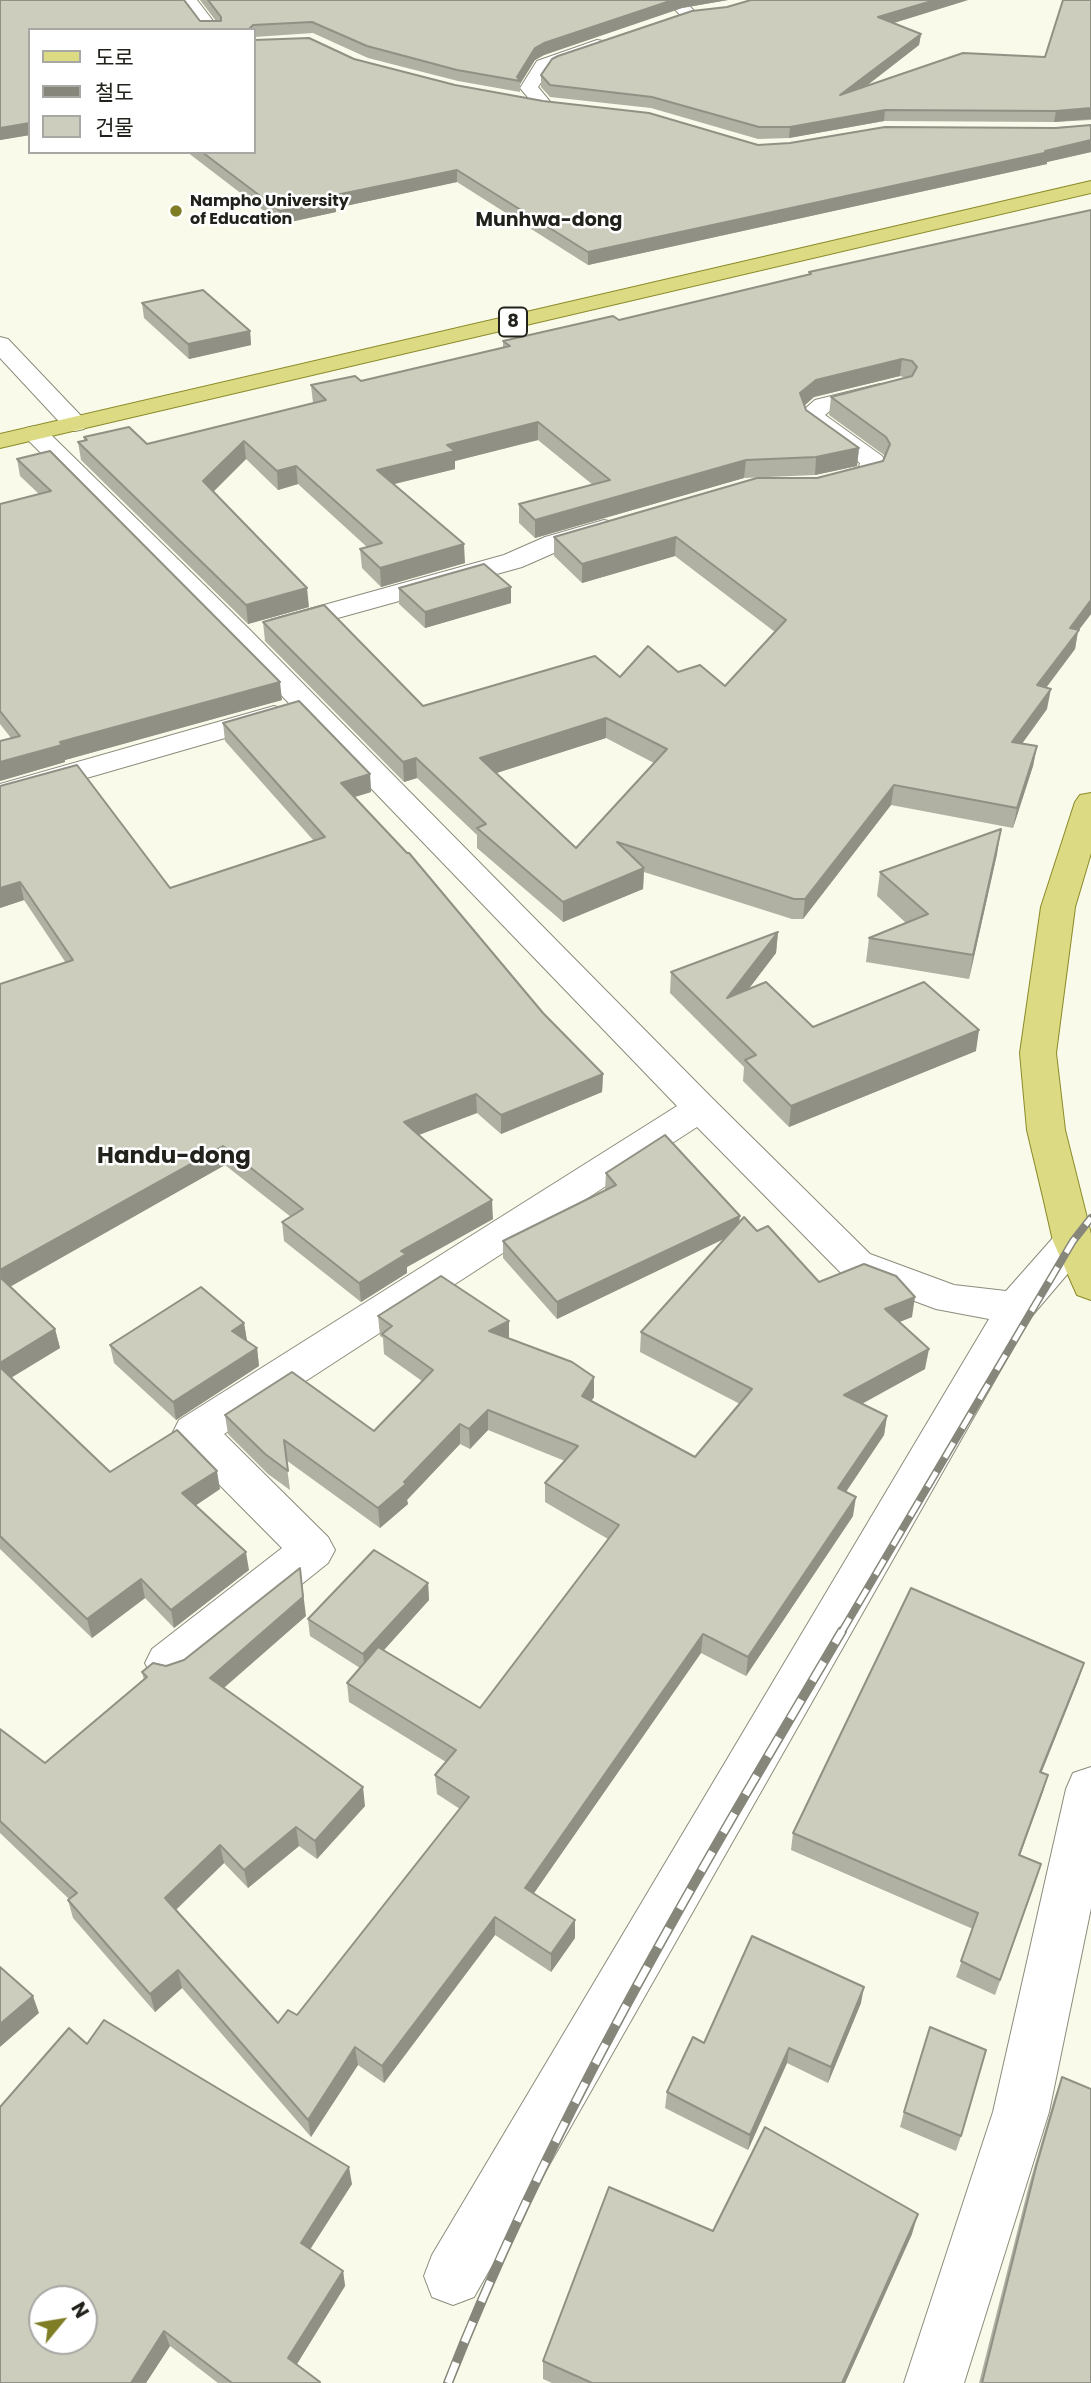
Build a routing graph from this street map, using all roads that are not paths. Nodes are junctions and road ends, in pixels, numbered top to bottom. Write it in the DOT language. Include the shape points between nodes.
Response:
graph roads {
  1 [pos="188,0"];
  2 [pos="674,0"];
  3 [pos="666,21"];
  4 [pos="210,28"];
  5 [pos="609,39"];
  6 [pos="510,98"];
  7 [pos="1091,187"];
  8 [pos="0,344"];
  9 [pos="901,386"];
  10 [pos="75,424"];
  11 [pos="36,433"];
  12 [pos="0,441"];
  13 [pos="802,486"];
  14 [pos="634,520"];
  15 [pos="241,637"];
  16 [pos="307,705"];
  17 [pos="0,794"];
  18 [pos="1091,802"];
  19 [pos="700,1108"];
  20 [pos="1073,1241"];
  21 [pos="1091,1285"];
  22 [pos="1016,1307"];
  23 [pos="169,1663"];
  24 [pos="1091,1788"];
  25 [pos="453,2276"];
  26 [pos="934,2383"];
  1 -- 4 [label="street"];
  2 -- 3 [label="street" via="698,13"];
  5 -- 6 [label="street" via="543,65 529,88 552,105"];
  7 -- 10 [label="main road, 8"];
  8 -- 10 [label="street"];
  9 -- 13 [label="street" via="823,405 812,413 815,421 873,461 871,472"];
  10 -- 11 [label="main road, 8"];
  11 -- 12 [label="main road, 8"];
  11 -- 15 [label="street"];
  14 -- 15 [label="street" via="554,543 513,561"];
  15 -- 16 [label="street"];
  16 -- 17 [label="street"];
  16 -- 19 [label="street"];
  18 -- 20 [label="main road" via="1058,907 1038,1053 1046,1130"];
  19 -- 22 [label="street" via="856,1264 950,1299"];
  19 -- 23 [label="street" via="194,1432 312,1550"];
  20 -- 21 [label="main road"];
  20 -- 22 [label="street"];
  22 -- 25 [label="street"];
  24 -- 26 [label="street" via="1021,2112"];
}
